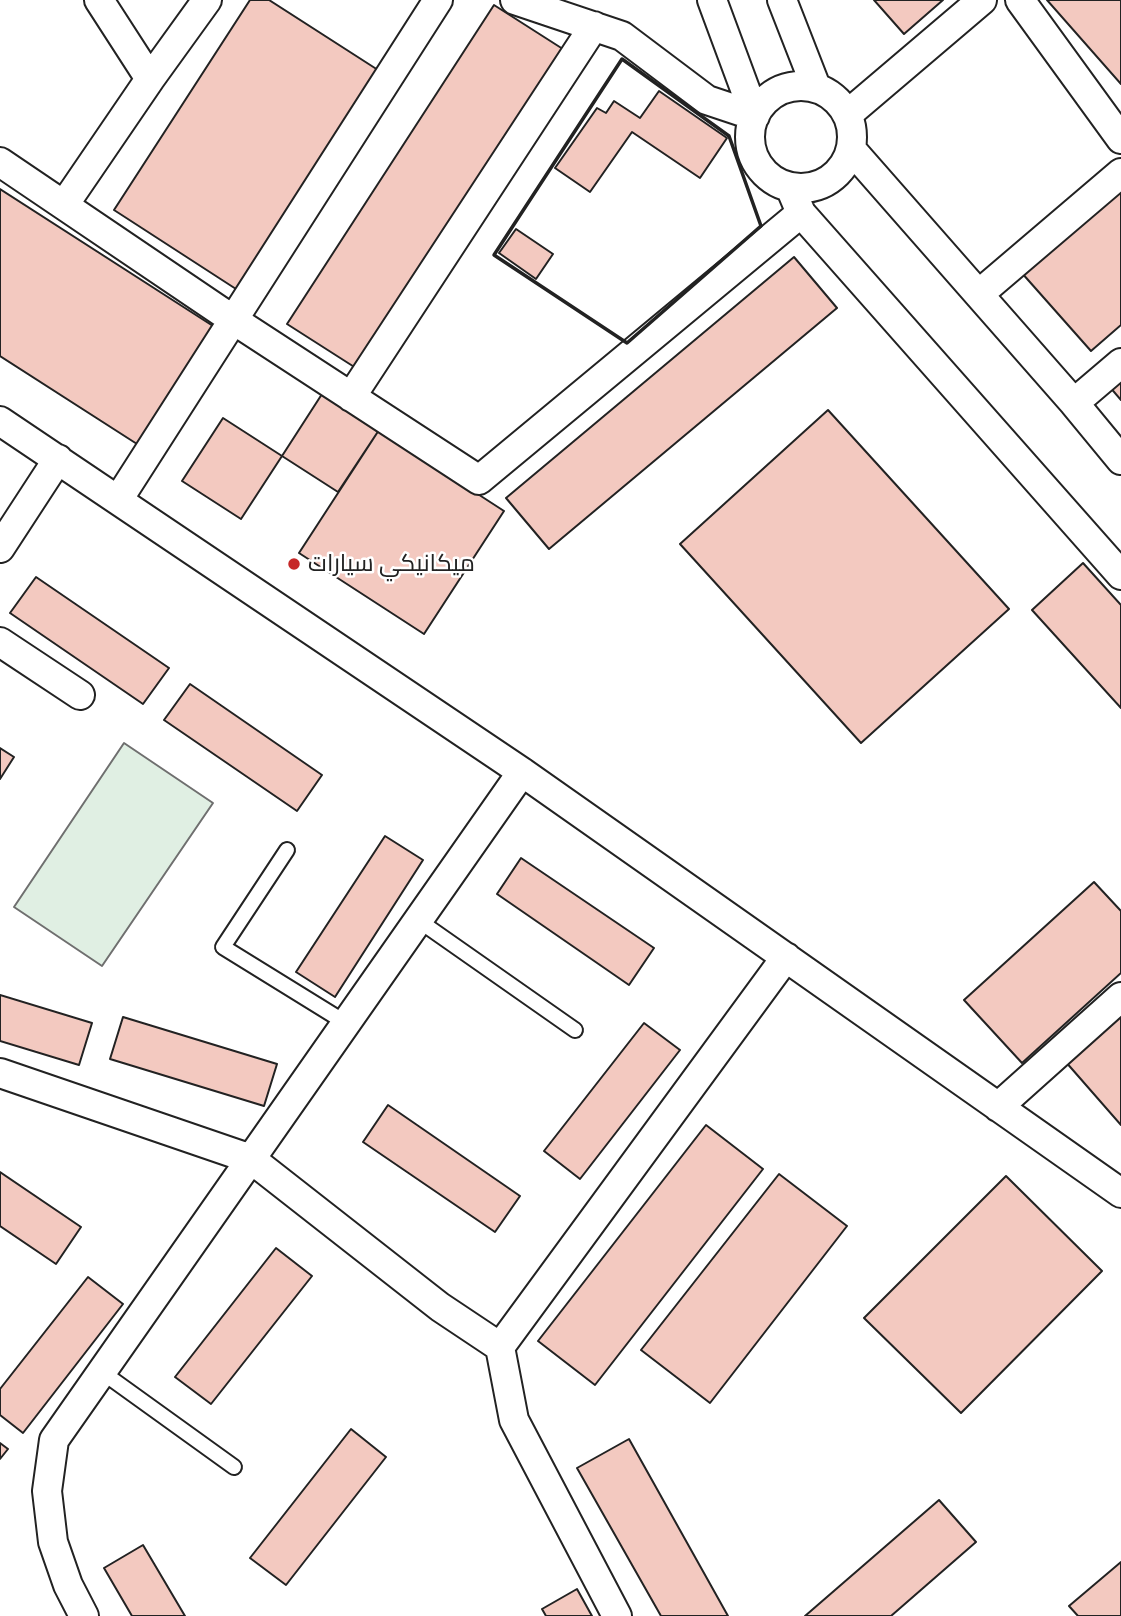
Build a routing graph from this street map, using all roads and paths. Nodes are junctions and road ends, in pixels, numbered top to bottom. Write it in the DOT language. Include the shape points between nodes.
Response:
graph roads {
  1 [pos="99,0"];
  2 [pos="207,0"];
  3 [pos="438,0"];
  4 [pos="514,0"];
  5 [pos="712,0"];
  6 [pos="782,0"];
  7 [pos="982,0"];
  8 [pos="1020,0"];
  9 [pos="594,26"];
  10 [pos="150,79"];
  11 [pos="816,87"];
  12 [pos="848,114"];
  13 [pos="755,116"];
  14 [pos="1121,139"];
  15 [pos="851,149"];
  16 [pos="0,162"];
  17 [pos="1121,173"];
  18 [pos="790,187"];
  19 [pos="64,205"];
  20 [pos="801,213"];
  21 [pos="979,295"];
  22 [pos="232,319"];
  23 [pos="1121,363"];
  24 [pos="351,397"];
  25 [pos="1074,403"];
  26 [pos="0,421"];
  27 [pos="58,459"];
  28 [pos="1121,460"];
  29 [pos="118,500"];
  30 [pos="0,548"];
  31 [pos="1121,575"];
  32 [pos="0,642"];
  33 [pos="80,695"];
  34 [pos="522,772"];
  35 [pos="287,850"];
  36 [pos="418,920"];
  37 [pos="786,957"];
  38 [pos="1121,997"];
  39 [pos="346,1023"];
  40 [pos="575,1030"];
  41 [pos="0,1073"];
  42 [pos="998,1107"];
  43 [pos="251,1159"];
  44 [pos="1121,1193"];
  45 [pos="500,1347"];
  46 [pos="102,1372"];
  47 [pos="234,1467"];
  48 [pos="84,1616"];
  49 [pos="617,1616"];
  1 -- 10 [label="street"];
  2 -- 10 [label="street"];
  3 -- 22 [label="street"];
  4 -- 9 [label="street"];
  5 -- 13 [label="street"];
  6 -- 11 [label="street"];
  7 -- 12 [label="street"];
  8 -- 14 [label="street"];
  9 -- 13 [label="street" via="622,36 708,100"];
  9 -- 24 [label="street"];
  10 -- 19 [label="street"];
  11 -- 12 [label="street" via="835,97"];
  11 -- 13 [label="street" via="780,90 762,103"];
  12 -- 15 [label="street"];
  13 -- 18 [label="street" via="750,130 755,160 764,172"];
  15 -- 18 [label="street" via="835,176 806,188"];
  15 -- 21 [label="street"];
  16 -- 19 [label="street"];
  17 -- 21 [label="street"];
  18 -- 20 [label="street"];
  19 -- 22 [label="street"];
  20 -- 24 [label="street" via="479,480"];
  20 -- 31 [label="street"];
  21 -- 25 [label="street"];
  22 -- 24 [label="street"];
  22 -- 29 [label="street"];
  23 -- 25 [label="street"];
  25 -- 28 [label="street"];
  26 -- 27 [label="street"];
  27 -- 29 [label="street"];
  27 -- 30 [label="street"];
  29 -- 34 [label="street"];
  32 -- 33 [label="street"];
  34 -- 36 [label="street"];
  34 -- 37 [label="street"];
  35 -- 39 [label="lane" via="223,947"];
  36 -- 39 [label="street"];
  36 -- 40 [label="lane"];
  37 -- 42 [label="street"];
  37 -- 45 [label="street"];
  38 -- 42 [label="street"];
  39 -- 43 [label="street"];
  41 -- 43 [label="street"];
  42 -- 44 [label="street"];
  43 -- 45 [label="street" via="440,1307"];
  43 -- 46 [label="street"];
  45 -- 49 [label="street" via="514,1420"];
  46 -- 47 [label="lane"];
  46 -- 48 [label="street" via="54,1440 47,1491 52,1542"];
}
